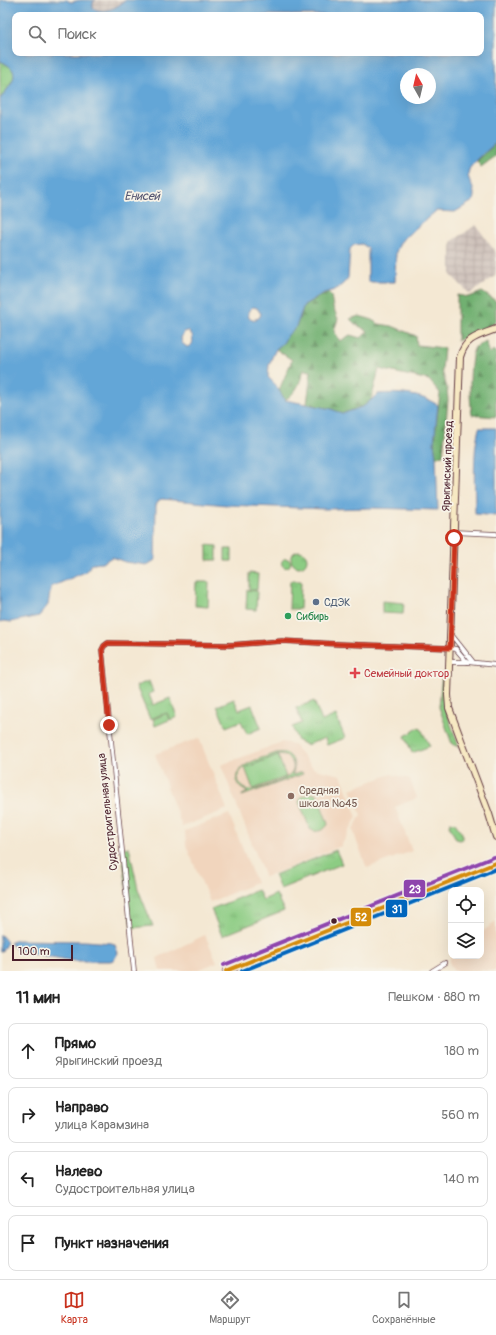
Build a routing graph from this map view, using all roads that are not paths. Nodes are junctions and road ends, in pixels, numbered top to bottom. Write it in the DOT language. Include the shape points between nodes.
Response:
graph roads {
  1 [pos="496,329"];
  2 [pos="454,532"];
  3 [pos="496,534"];
  4 [pos="450,633"];
  5 [pos="450,648"];
  6 [pos="450,662"];
  7 [pos="467,662"];
  8 [pos="473,662"];
  9 [pos="496,664"];
  10 [pos="496,837"];
  11 [pos="496,862"];
  12 [pos="246,963"];
  13 [pos="445,963"];
  14 [pos="134,971"];
  15 [pos="226,971"];
  16 [pos="249,971"];
  17 [pos="432,971"];
  1 -- 2 [label="main road, Ярыгинский проезд" via="468,342 460,357"];
  2 -- 3 [label="street"];
  2 -- 4 [label="main road, Ярыгинский проезд"];
  4 -- 5 [label="main road, Ярыгинский проезд"];
  4 -- 8 [label="street"];
  5 -- 6 [label="main road, Ярыгинский проезд"];
  5 -- 7 [label="street" via="456,649"];
  5 -- 14 [label="street, Судостроительная улица" via="282,641 230,645 108,643 104,646 102,650"];
  6 -- 7 [label="street"];
  6 -- 10 [label="main road, Ярыгинский проезд" via="449,708"];
  7 -- 8 [label="street"];
  8 -- 9 [label="street"];
  11 -- 12 [label="main road"];
  12 -- 15 [label="main road"];
  12 -- 16 [label="street"];
  13 -- 17 [label="street"];
}
